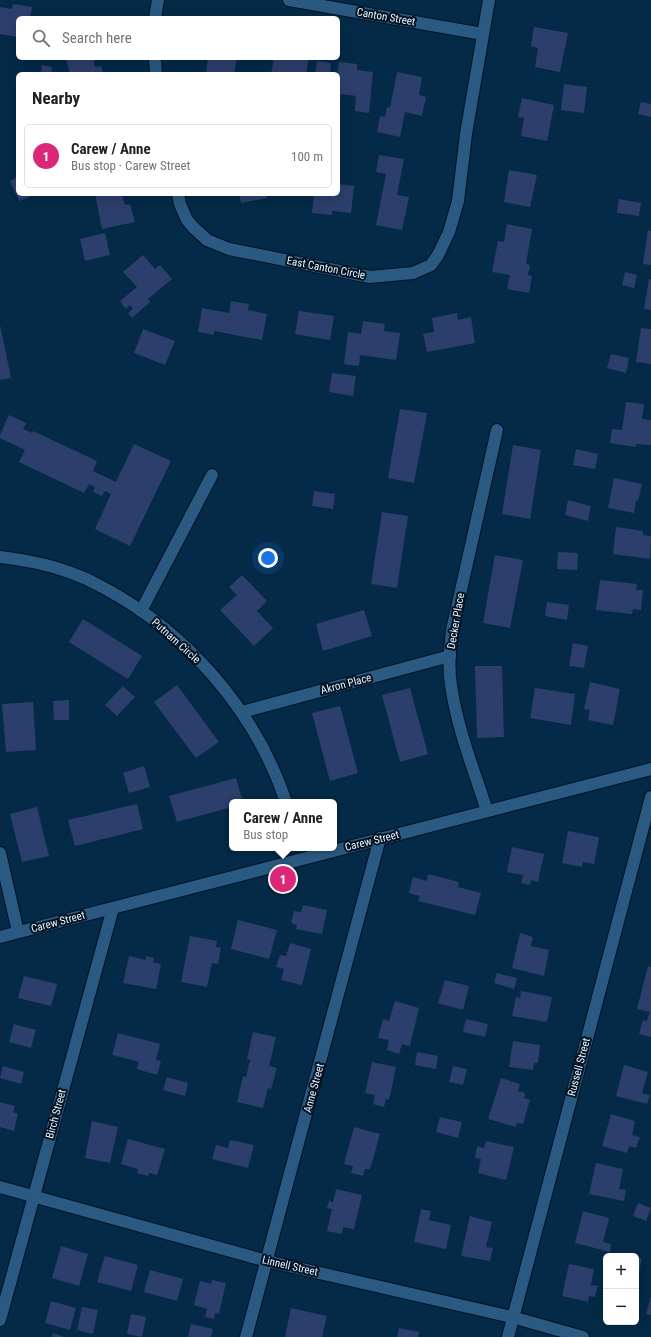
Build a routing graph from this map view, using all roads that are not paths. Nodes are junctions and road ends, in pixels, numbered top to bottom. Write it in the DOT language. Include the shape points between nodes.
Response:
graph roads {
  1 [pos="158,0"];
  2 [pos="289,0"];
  3 [pos="489,0"];
  4 [pos="155,16"];
  5 [pos="483,34"];
  6 [pos="155,60"];
  7 [pos="156,72"];
  8 [pos="178,196"];
  9 [pos="497,430"];
  10 [pos="212,475"];
  11 [pos="0,557"];
  12 [pos="141,611"];
  13 [pos="450,656"];
  14 [pos="242,712"];
  15 [pos="651,769"];
  16 [pos="651,797"];
  17 [pos="285,799"];
  18 [pos="487,811"];
  19 [pos="380,838"];
  20 [pos="337,846"];
  21 [pos="313,851"];
  22 [pos="0,853"];
  23 [pos="303,853"];
  24 [pos="113,908"];
  25 [pos="18,932"];
  26 [pos="0,937"];
  27 [pos="0,1187"];
  28 [pos="34,1196"];
  29 [pos="268,1261"];
  30 [pos="512,1318"];
  31 [pos="0,1320"];
  32 [pos="246,1337"];
  33 [pos="508,1337"];
  34 [pos="583,1337"];
  1 -- 4 [label="street"];
  2 -- 5 [label="street, Canton Street"];
  3 -- 5 [label="street, East Canton Circle"];
  5 -- 8 [label="street, East Canton Circle" via="466,134 458,201 449,232 431,265 413,273 370,277 229,249 207,240 193,227 187,220"];
  6 -- 7 [label="street"];
  9 -- 13 [label="street, Decker Place" via="452,630"];
  10 -- 12 [label="street"];
  11 -- 12 [label="street, Putnam Circle" via="27,560 79,576"];
  12 -- 14 [label="street, Putnam Circle" via="193,654"];
  13 -- 14 [label="street, Akron Place"];
  13 -- 18 [label="street, Decker Place" via="450,684 457,718"];
  14 -- 17 [label="street, Putnam Circle" via="266,752"];
  15 -- 18 [label="street, Carew Street"];
  16 -- 30 [label="street, Russell Street"];
  18 -- 19 [label="street, Carew Street"];
  19 -- 20 [label="street, Carew Street"];
  19 -- 29 [label="street, Anne Street"];
  21 -- 23 [label="street, Carew Street"];
  22 -- 25 [label="street"];
  23 -- 24 [label="street, Carew Street"];
  24 -- 25 [label="street, Carew Street"];
  24 -- 28 [label="street, Birch Street"];
  25 -- 26 [label="street, Carew Street"];
  27 -- 28 [label="street, Linnell Street"];
  28 -- 29 [label="street, Linnell Street"];
  28 -- 31 [label="street, Birch Street"];
  29 -- 30 [label="street, Linnell Street"];
  29 -- 32 [label="street, Anne Street"];
  30 -- 33 [label="street, Russell Street"];
  30 -- 34 [label="street, Linnell Street"];
}
